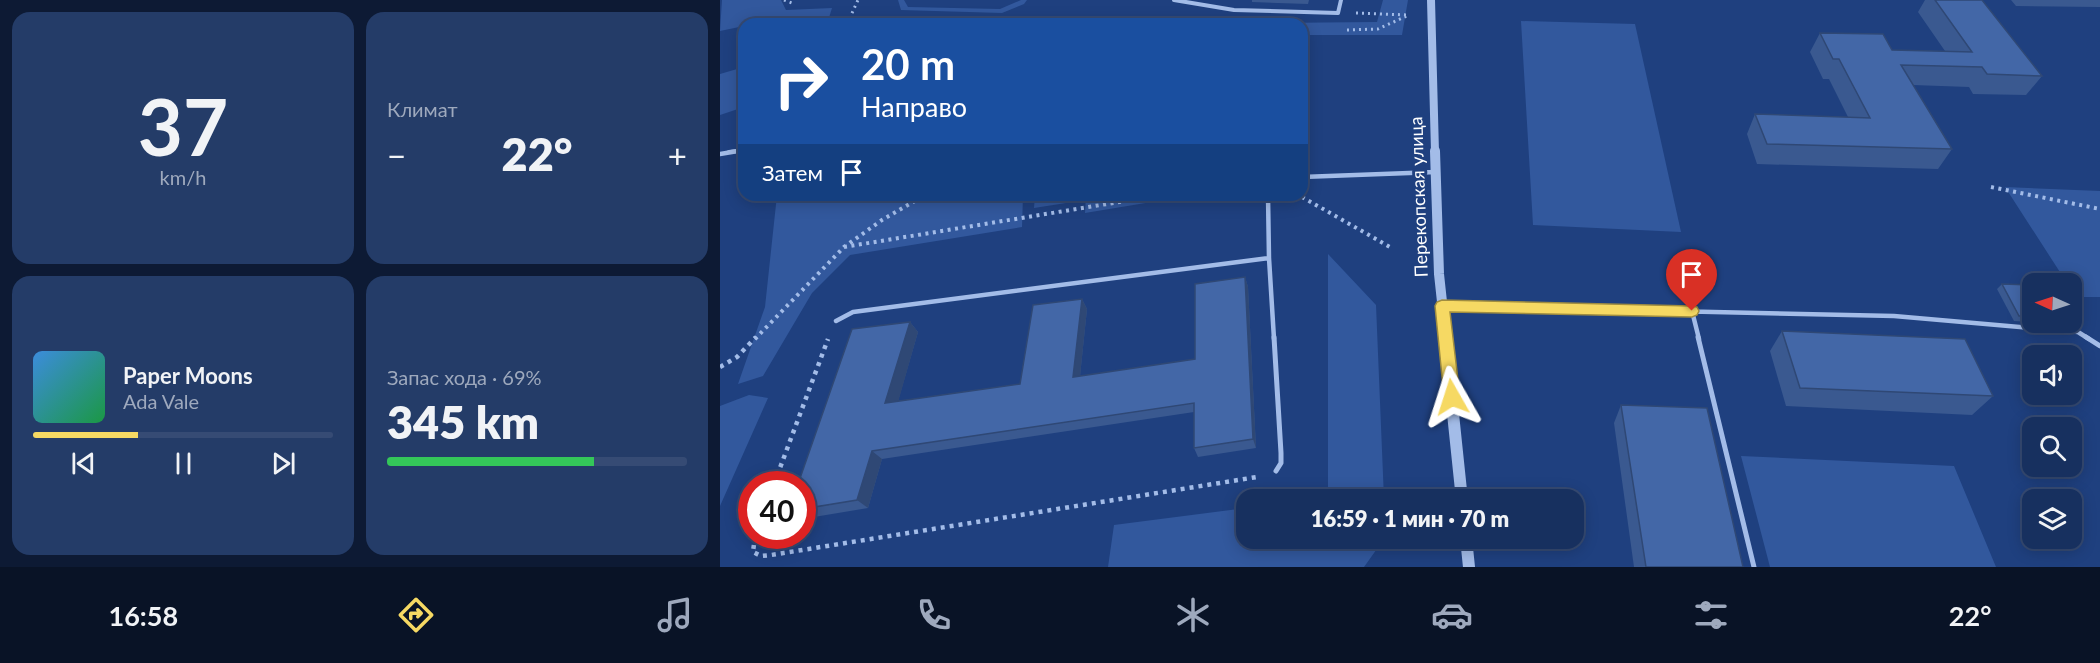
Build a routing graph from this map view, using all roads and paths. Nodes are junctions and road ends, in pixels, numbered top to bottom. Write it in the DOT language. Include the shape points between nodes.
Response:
graph roads {
  1 [pos="784,0"];
  2 [pos="858,0"];
  3 [pos="1174,0"];
  4 [pos="1341,0"];
  5 [pos="1431,0"];
  6 [pos="792,3"];
  7 [pos="1338,13"];
  8 [pos="850,18"];
  9 [pos="1345,30"];
  10 [pos="738,151"];
  11 [pos="720,154"];
  12 [pos="1436,172"];
  13 [pos="1308,177"];
  14 [pos="1991,187"];
  15 [pos="1308,200"];
  16 [pos="915,201"];
  17 [pos="1125,201"];
  18 [pos="1268,201"];
  19 [pos="2100,209"];
  20 [pos="844,247"];
  21 [pos="1390,247"];
  22 [pos="1269,258"];
  23 [pos="1442,306"];
  24 [pos="1692,311"];
  25 [pos="836,321"];
  26 [pos="2100,346"];
  27 [pos="720,367"];
  28 [pos="779,471"];
  29 [pos="1276,471"];
  30 [pos="1461,489"];
  31 [pos="816,548"];
  32 [pos="753,549"];
  33 [pos="808,549"];
  34 [pos="1467,549"];
  35 [pos="1469,567"];
  36 [pos="1754,567"];
  1 -- 6 [label="path"];
  2 -- 8 [label="path"];
  3 -- 7 [label="lane" via="1234,10"];
  4 -- 7 [label="lane"];
  5 -- 12 [label="street, Перекопская улица"];
  7 -- 9 [label="path" via="1409,15 1378,29"];
  10 -- 11 [label="lane"];
  12 -- 13 [label="lane"];
  12 -- 23 [label="street, Перекопская улица"];
  14 -- 19 [label="path"];
  15 -- 21 [label="path"];
  16 -- 20 [label="path"];
  17 -- 20 [label="path"];
  18 -- 22 [label="lane"];
  20 -- 27 [label="path" via="737,357"];
  22 -- 25 [label="lane" via="853,312"];
  22 -- 29 [label="lane" via="1281,453"];
  23 -- 24 [label="lane"];
  23 -- 30 [label="street, Перекопская улица"];
  24 -- 26 [label="lane" via="1917,318 2078,332"];
  24 -- 36 [label="lane"];
  25 -- 28 [label="path"];
  29 -- 31 [label="path"];
  32 -- 33 [label="path" via="761,556"];
  34 -- 35 [label="street"];
}
